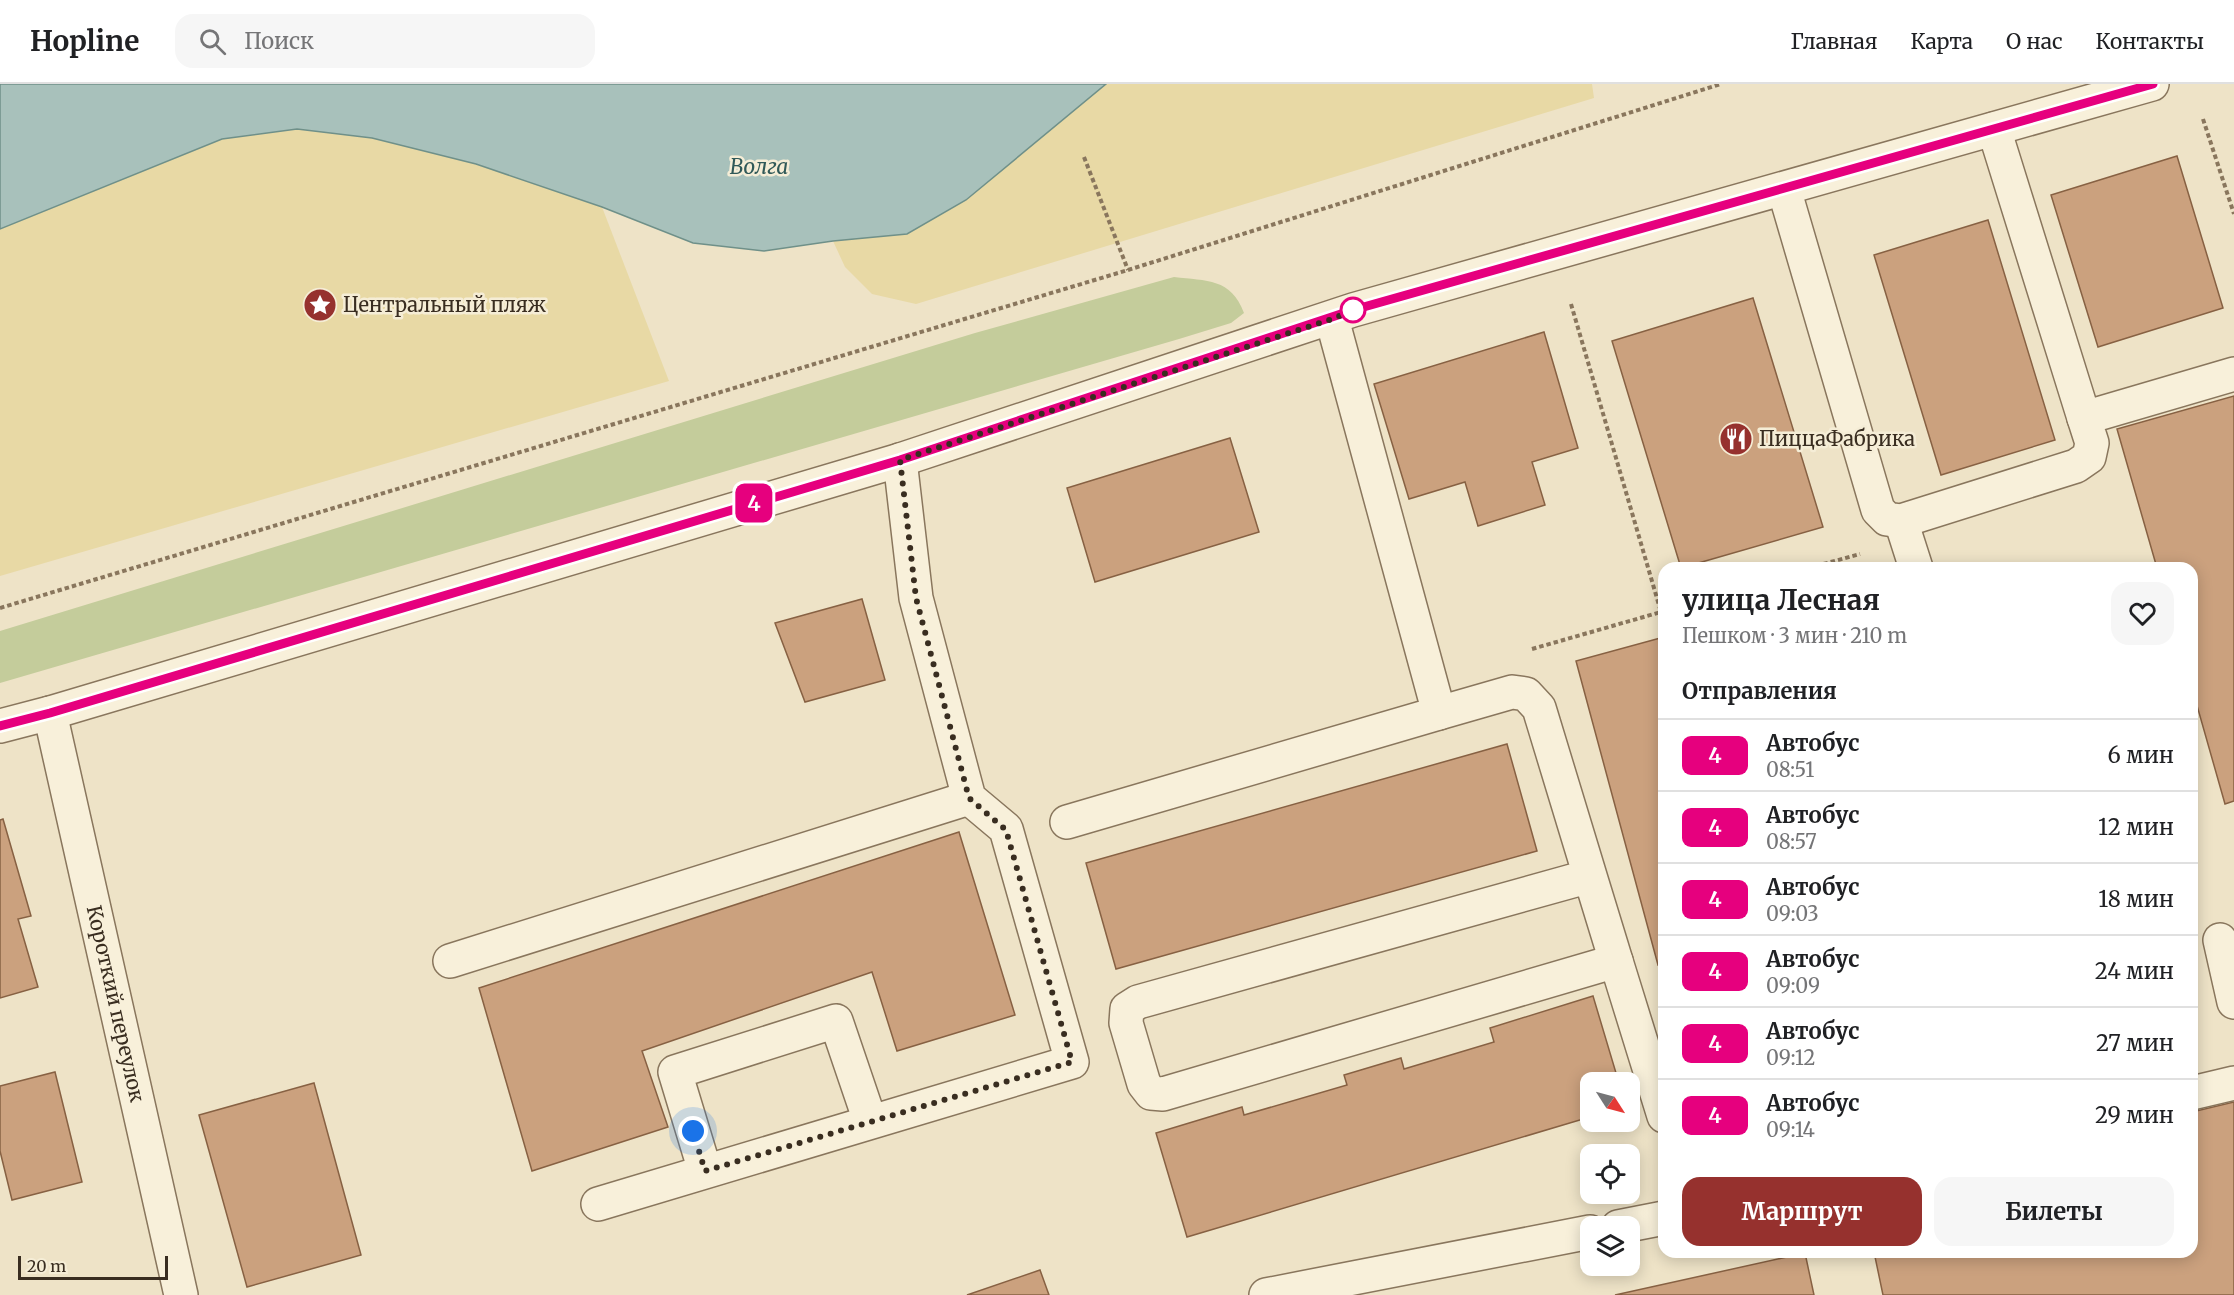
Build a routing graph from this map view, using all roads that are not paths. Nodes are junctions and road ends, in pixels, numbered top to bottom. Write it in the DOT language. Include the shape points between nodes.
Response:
graph roads {
  1 [pos="2152,84"];
  2 [pos="1994,129"];
  3 [pos="1784,189"];
  4 [pos="1332,319"];
  5 [pos="2234,374"];
  6 [pos="2084,418"];
  7 [pos="900,460"];
  8 [pos="1901,521"];
  9 [pos="1914,562"];
  10 [pos="50,713"];
  11 [pos="1439,713"];
  12 [pos="0,726"];
  13 [pos="969,798"];
  14 [pos="1067,822"];
  15 [pos="1590,876"];
  16 [pos="2220,940"];
  17 [pos="450,961"];
  18 [pos="1616,961"];
  19 [pos="2234,1002"];
  20 [pos="2234,1083"];
  21 [pos="2198,1092"];
  22 [pos="1658,1097"];
  23 [pos="870,1122"];
  24 [pos="705,1171"];
  25 [pos="598,1204"];
  26 [pos="1658,1219"];
  27 [pos="1640,1223"];
  28 [pos="1580,1235"];
  29 [pos="181,1295"];
  30 [pos="1266,1295"];
  1 -- 2 [label="street"];
  2 -- 3 [label="street"];
  2 -- 6 [label="street"];
  3 -- 4 [label="street"];
  3 -- 8 [label="street" via="1878,510 1887,519"];
  4 -- 7 [label="street"];
  4 -- 11 [label="street"];
  5 -- 6 [label="street"];
  6 -- 8 [label="street" via="2092,443 2090,457 2076,466"];
  7 -- 10 [label="street"];
  7 -- 13 [label="street" via="916,598"];
  8 -- 9 [label="street"];
  10 -- 12 [label="street"];
  10 -- 29 [label="street, Короткий переулок"];
  11 -- 14 [label="street"];
  11 -- 15 [label="street" via="1512,692 1526,694 1539,708"];
  13 -- 17 [label="street"];
  13 -- 23 [label="street" via="1006,830 1072,1062"];
  15 -- 18 [label="street"];
  15 -- 18 [label="street" via="1138,1002 1127,1009 1126,1023 1144,1084 1151,1093 1163,1095"];
  16 -- 19 [label="street"];
  18 -- 22 [label="street"];
  20 -- 21 [label="street"];
  23 -- 24 [label="street"];
  23 -- 24 [label="street" via="836,1021 675,1072"];
  24 -- 25 [label="street"];
  26 -- 27 [label="street"];
  28 -- 30 [label="street"];
}
